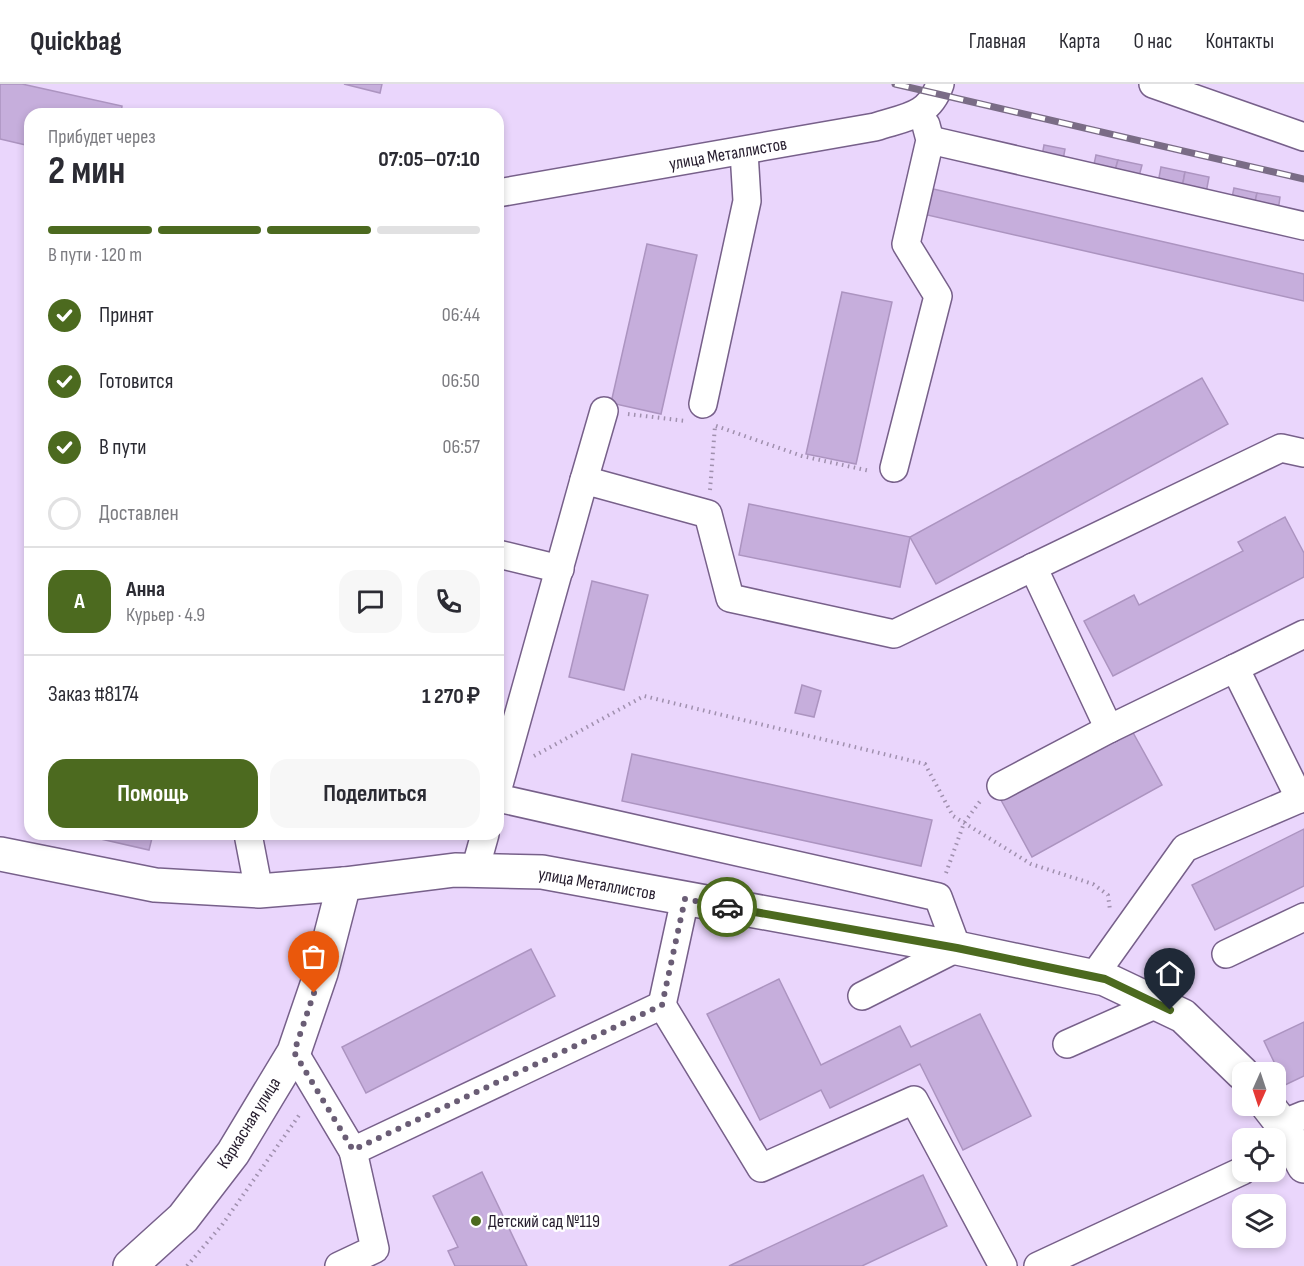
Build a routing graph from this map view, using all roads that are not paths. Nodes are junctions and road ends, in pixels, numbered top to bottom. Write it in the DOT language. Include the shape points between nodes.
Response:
graph roads {
  1 [pos="940,84"];
  2 [pos="1153,84"];
  3 [pos="924,112"];
  4 [pos="1304,137"];
  5 [pos="930,140"];
  6 [pos="744,152"];
  7 [pos="504,192"];
  8 [pos="1304,226"];
  9 [pos="604,411"];
  10 [pos="705,417"];
  11 [pos="1304,453"];
  12 [pos="894,468"];
  13 [pos="585,480"];
  14 [pos="504,555"];
  15 [pos="1032,567"];
  16 [pos="560,569"];
  17 [pos="1304,634"];
  18 [pos="1235,668"];
  19 [pos="1109,729"];
  20 [pos="504,772"];
  21 [pos="1001,786"];
  22 [pos="504,787"];
  23 [pos="1302,798"];
  24 [pos="249,840"];
  25 [pos="483,840"];
  26 [pos="0,854"];
  27 [pos="475,870"];
  28 [pos="344,884"];
  29 [pos="260,891"];
  30 [pos="685,899"];
  31 [pos="1304,917"];
  32 [pos="957,948"];
  33 [pos="1226,954"];
  34 [pos="1093,977"];
  35 [pos="862,996"];
  36 [pos="1157,1004"];
  37 [pos="662,1005"];
  38 [pos="1067,1044"];
  39 [pos="294,1052"];
  40 [pos="1232,1063"];
  41 [pos="353,1150"];
  42 [pos="1232,1176"];
  43 [pos="130,1266"];
  44 [pos="339,1266"];
  45 [pos="1003,1266"];
  46 [pos="1038,1266"];
  1 -- 3 [label="street"];
  2 -- 4 [label="street"];
  3 -- 5 [label="street"];
  3 -- 6 [label="street, улица Металлистов" via="875,127"];
  5 -- 8 [label="street"];
  5 -- 12 [label="street" via="906,244 938,296"];
  6 -- 7 [label="street, улица Металлистов"];
  6 -- 10 [label="street" via="747,201"];
  9 -- 13 [label="street"];
  11 -- 15 [label="street" via="1281,448"];
  13 -- 15 [label="street" via="708,514 730,598 894,634"];
  13 -- 16 [label="street"];
  14 -- 16 [label="street"];
  15 -- 19 [label="street"];
  16 -- 20 [label="street"];
  17 -- 18 [label="street"];
  18 -- 19 [label="street"];
  18 -- 23 [label="street"];
  19 -- 21 [label="street"];
  22 -- 32 [label="street" via="938,897"];
  23 -- 34 [label="street" via="1185,848"];
  24 -- 29 [label="street"];
  25 -- 27 [label="street"];
  26 -- 29 [label="main road, улица Металлистов" via="154,885"];
  27 -- 28 [label="main road, улица Металлистов"];
  27 -- 30 [label="main road, улица Металлистов" via="542,872"];
  28 -- 29 [label="main road, улица Металлистов"];
  28 -- 39 [label="main road, Каркасная улица" via="321,973"];
  30 -- 32 [label="main road, улица Металлистов"];
  30 -- 37 [label="street"];
  31 -- 33 [label="street"];
  32 -- 34 [label="main road, улица Металлистов"];
  32 -- 35 [label="street"];
  34 -- 36 [label="main road, улица Металлистов"];
  36 -- 38 [label="street"];
  36 -- 40 [label="main road, улица Металлистов" via="1183,1016"];
  37 -- 41 [label="street"];
  37 -- 45 [label="street" via="761,1168 914,1100"];
  39 -- 41 [label="street"];
  39 -- 43 [label="main road, Каркасная улица" via="233,1153 183,1218"];
  41 -- 44 [label="street" via="375,1249"];
  42 -- 46 [label="street"];
}
